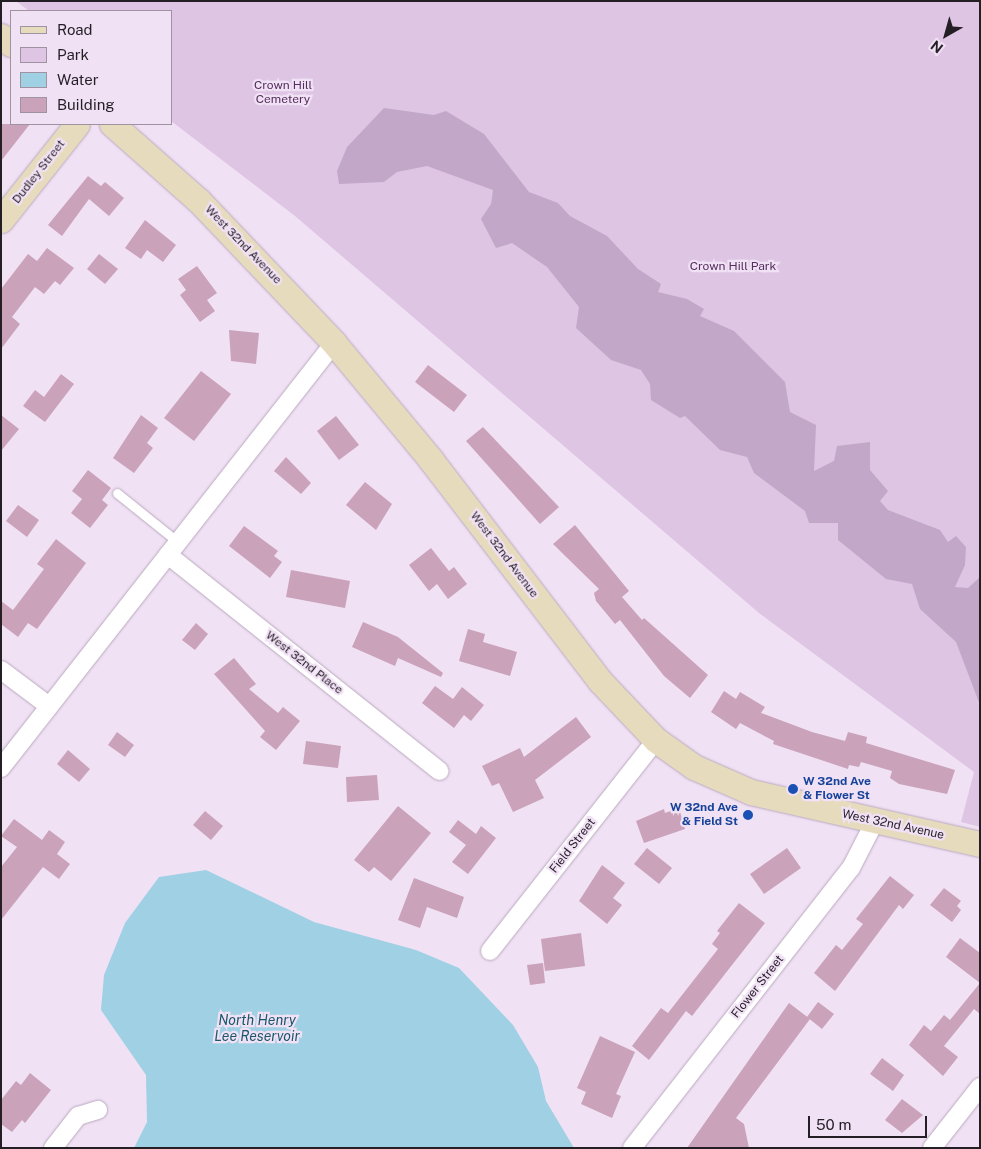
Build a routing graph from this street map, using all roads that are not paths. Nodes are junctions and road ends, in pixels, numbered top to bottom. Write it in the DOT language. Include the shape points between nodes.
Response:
graph roads {
  1 [pos="76,125"];
  2 [pos="113,125"];
  3 [pos="1,220"];
  4 [pos="334,342"];
  5 [pos="117,493"];
  6 [pos="173,549"];
  7 [pos="1,670"];
  8 [pos="49,706"];
  9 [pos="656,740"];
  10 [pos="1,768"];
  11 [pos="440,772"];
  12 [pos="875,821"];
  13 [pos="980,844"];
  14 [pos="490,951"];
  15 [pos="980,1087"];
  16 [pos="98,1110"];
  17 [pos="53,1148"];
  18 [pos="632,1148"];
  19 [pos="932,1148"];
  1 -- 3 [label="street, Dudley Street"];
  2 -- 4 [label="street, West 32nd Avenue" via="235,236"];
  4 -- 6 [label="street"];
  4 -- 9 [label="street, West 32nd Avenue" via="431,460 600,681"];
  5 -- 6 [label="lane"];
  6 -- 8 [label="street"];
  6 -- 11 [label="street, West 32nd Place"];
  7 -- 8 [label="street"];
  8 -- 10 [label="street"];
  9 -- 12 [label="street, West 32nd Avenue" via="731,784"];
  9 -- 14 [label="street, Field Street"];
  12 -- 13 [label="street, West 32nd Avenue"];
  12 -- 18 [label="street, Flower Street" via="851,868"];
  15 -- 19 [label="street"];
  16 -- 17 [label="street" via="78,1116"];
}
